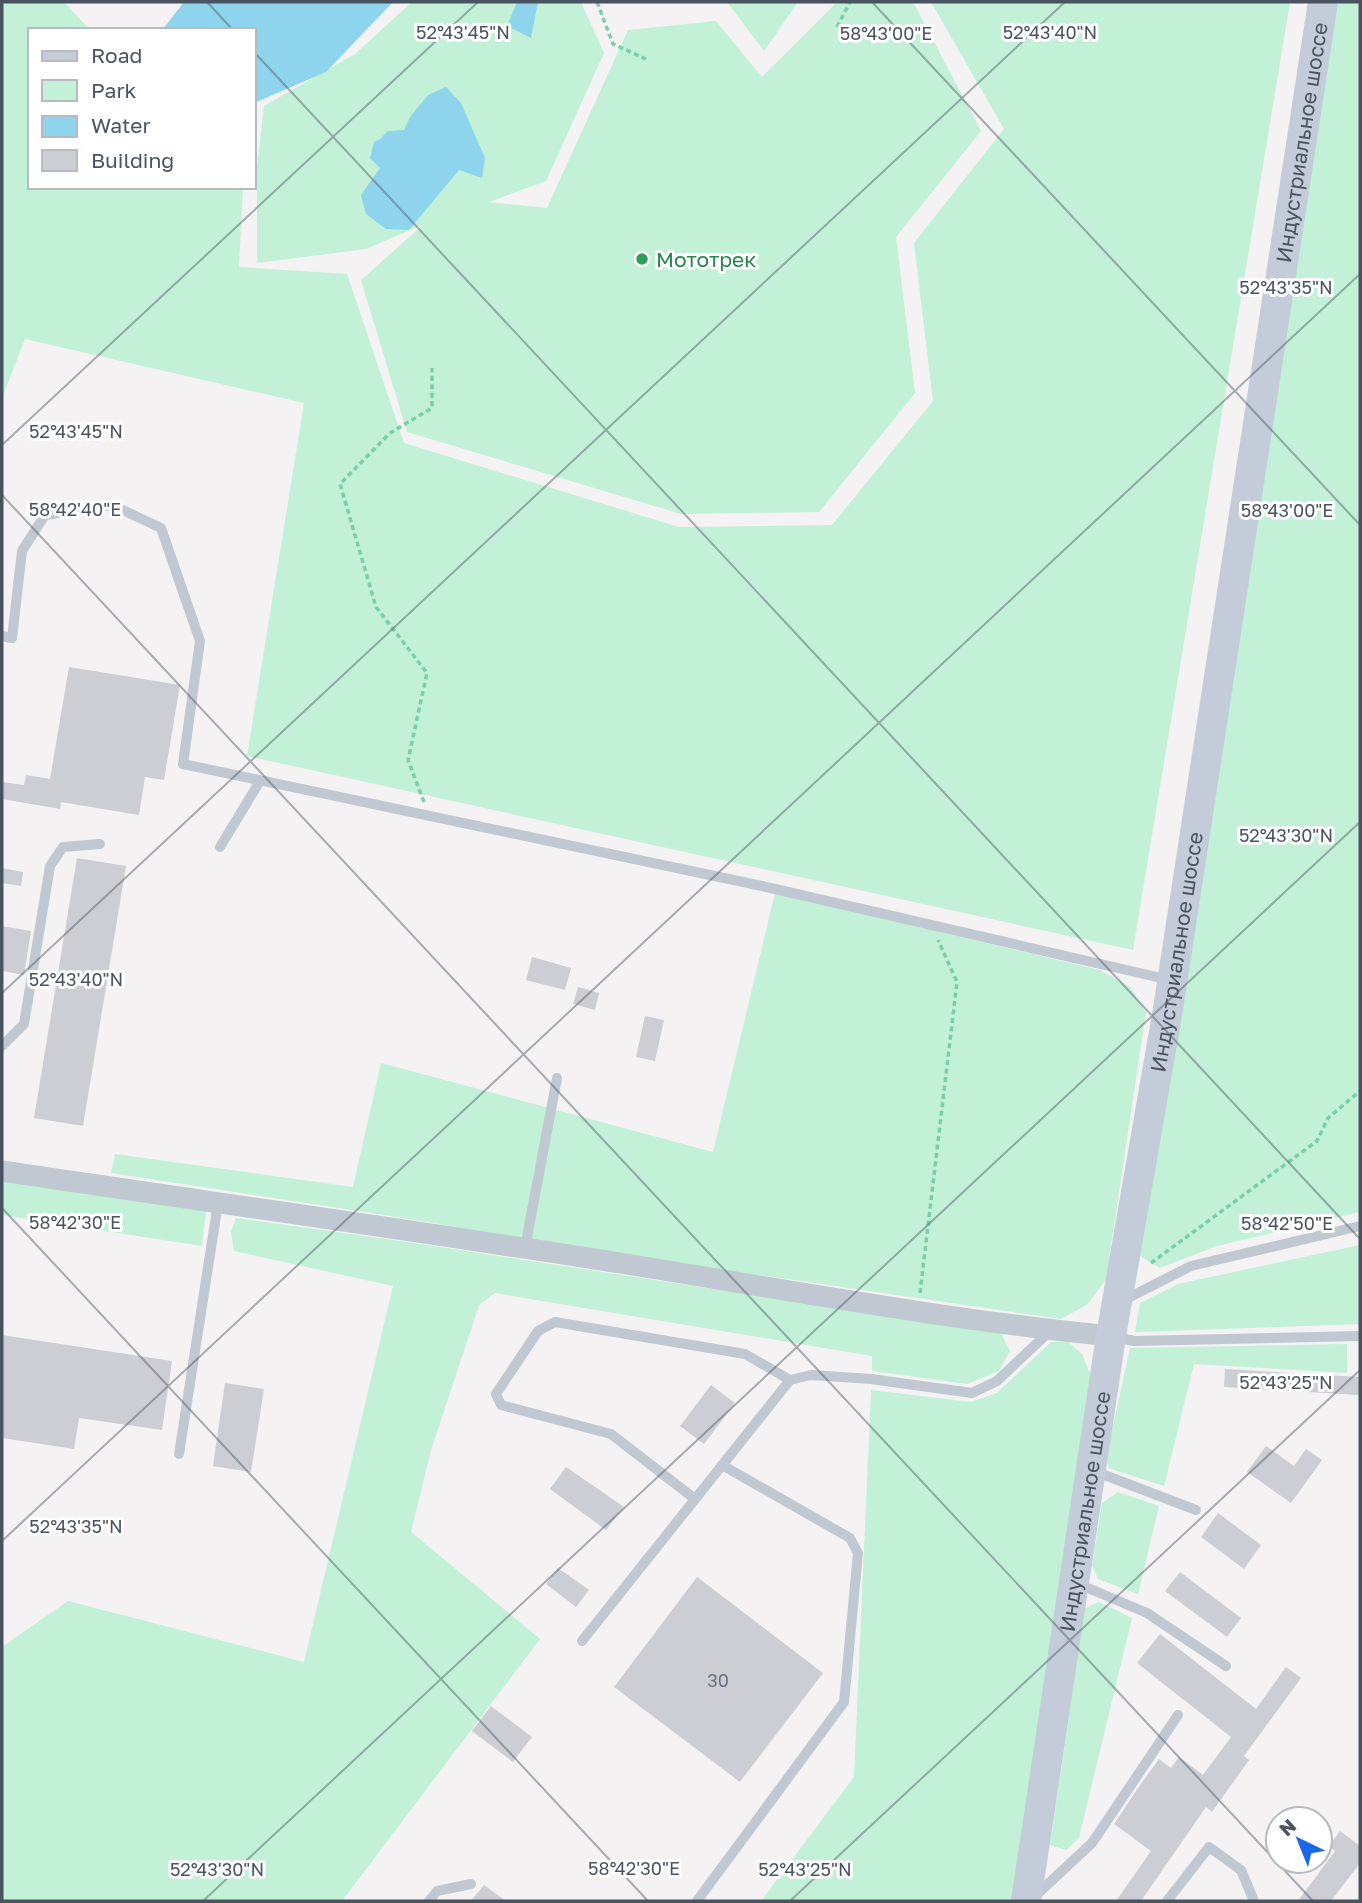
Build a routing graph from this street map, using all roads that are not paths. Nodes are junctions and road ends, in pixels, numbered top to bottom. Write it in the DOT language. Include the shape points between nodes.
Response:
graph roads {
  1 [pos="1323,2"];
  2 [pos="2,636"];
  3 [pos="260,781"];
  4 [pos="100,844"];
  5 [pos="220,847"];
  6 [pos="1173,981"];
  7 [pos="2,1045"];
  8 [pos="557,1078"];
  9 [pos="2,1171"];
  10 [pos="218,1203"];
  11 [pos="1360,1226"];
  12 [pos="525,1248"];
  13 [pos="1117,1304"];
  14 [pos="1052,1330"];
  15 [pos="1111,1336"];
  16 [pos="1360,1336"];
  17 [pos="790,1380"];
  18 [pos="179,1454"];
  19 [pos="722,1465"];
  20 [pos="1091,1470"];
  21 [pos="695,1499"];
  22 [pos="1196,1510"];
  23 [pos="1074,1582"];
  24 [pos="582,1641"];
  25 [pos="1226,1666"];
  26 [pos="1178,1715"];
  27 [pos="471,1884"];
  28 [pos="429,1901"];
  29 [pos="697,1901"];
  30 [pos="1028,1901"];
  31 [pos="1167,1901"];
  32 [pos="1254,1901"];
  1 -- 6 [label="main road, Индустриальное шоссе"];
  2 -- 3 [label="lane" via="12,638 22,551 45,515 112,505 161,528 200,641 183,764"];
  3 -- 5 [label="lane"];
  3 -- 6 [label="lane" via="762,886"];
  4 -- 7 [label="lane" via="63,848 50,866 24,1024"];
  6 -- 13 [label="main road, Индустриальное шоссе"];
  8 -- 12 [label="lane"];
  9 -- 10 [label="street"];
  10 -- 12 [label="street"];
  10 -- 18 [label="lane"];
  11 -- 13 [label="lane" via="1191,1266"];
  12 -- 14 [label="street"];
  13 -- 15 [label="main road, Индустриальное шоссе"];
  14 -- 15 [label="street"];
  14 -- 17 [label="lane" via="997,1381 972,1393 859,1378 811,1375"];
  15 -- 16 [label="lane" via="1134,1341"];
  15 -- 20 [label="main road, Индустриальное шоссе"];
  17 -- 19 [label="lane"];
  17 -- 21 [label="lane" via="745,1353 555,1322 538,1331 496,1394 501,1405 611,1434"];
  19 -- 21 [label="lane"];
  19 -- 29 [label="lane" via="850,1538 858,1553 844,1702"];
  20 -- 22 [label="lane"];
  20 -- 23 [label="main road, Индустриальное шоссе"];
  21 -- 24 [label="lane"];
  23 -- 25 [label="lane" via="1147,1613"];
  23 -- 30 [label="main road, Индустриальное шоссе"];
  26 -- 30 [label="lane" via="1092,1843"];
  27 -- 28 [label="lane" via="437,1891"];
  31 -- 32 [label="lane" via="1209,1847 1241,1870"];
}
